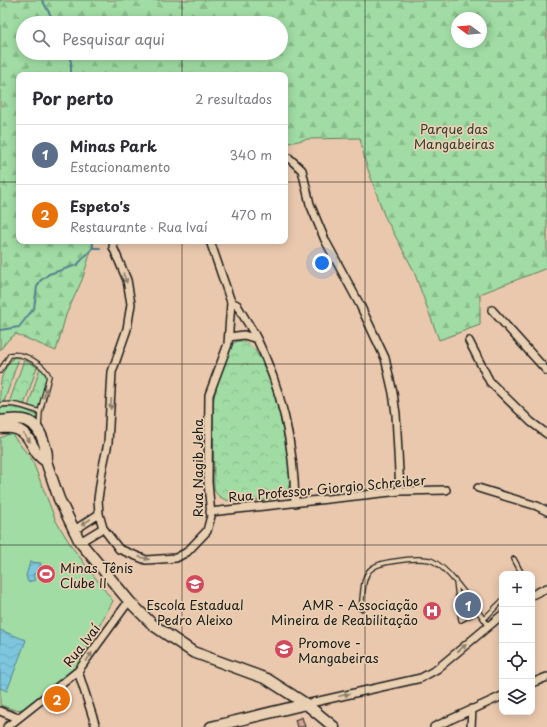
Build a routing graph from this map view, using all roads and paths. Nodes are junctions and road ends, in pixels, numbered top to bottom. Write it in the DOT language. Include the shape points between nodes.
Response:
graph roads {
  1 [pos="288,158"];
  2 [pos="114,244"];
  3 [pos="211,244"];
  4 [pos="231,302"];
  5 [pos="492,310"];
  6 [pos="229,337"];
  7 [pos="257,339"];
  8 [pos="469,341"];
  9 [pos="0,371"];
  10 [pos="547,372"];
  11 [pos="0,405"];
  12 [pos="40,412"];
  13 [pos="0,421"];
  14 [pos="0,428"];
  15 [pos="39,431"];
  16 [pos="547,434"];
  17 [pos="46,461"];
  18 [pos="478,488"];
  19 [pos="446,490"];
  20 [pos="400,491"];
  21 [pos="295,503"];
  22 [pos="547,511"];
  23 [pos="210,512"];
  24 [pos="99,514"];
  25 [pos="103,528"];
  26 [pos="73,530"];
  27 [pos="80,542"];
  28 [pos="514,559"];
  29 [pos="520,571"];
  30 [pos="456,582"];
  31 [pos="547,588"];
  32 [pos="535,594"];
  33 [pos="129,600"];
  34 [pos="499,605"];
  35 [pos="361,609"];
  36 [pos="478,611"];
  37 [pos="499,618"];
  38 [pos="484,619"];
  39 [pos="489,626"];
  40 [pos="78,671"];
  41 [pos="547,677"];
  42 [pos="535,682"];
  43 [pos="288,692"];
  44 [pos="499,697"];
  45 [pos="306,704"];
  46 [pos="287,708"];
  47 [pos="472,709"];
  48 [pos="0,711"];
  49 [pos="18,718"];
  50 [pos="7,727"];
  51 [pos="96,727"];
  52 [pos="211,727"];
  53 [pos="334,727"];
  54 [pos="434,727"];
  55 [pos="471,727"];
  1 -- 20 [label="street" via="302,170 310,204 325,240 360,305 384,358 396,414"];
  2 -- 24 [label="street, Rua Nagib Jeha, one-way" via="127,280 131,304 127,329 112,372 108,443 98,499"];
  3 -- 4 [label="street, Rua Nagib Jeha"];
  4 -- 6 [label="street, Rua Nagib Jeha"];
  4 -- 7 [label="street, Rua Nagib Jeha" via="237,305"];
  5 -- 10 [label="street"];
  6 -- 7 [label="street" via="244,335"];
  6 -- 23 [label="street, Rua Nagib Jeha" via="209,395"];
  7 -- 21 [label="street, Rua Nagib Jeha" via="275,383 287,425"];
  8 -- 16 [label="street" via="490,382"];
  12 -- 9 [label="lane, one-way" via="50,376 43,367 14,354 10,355"];
  11 -- 12 [label="lane" via="6,404"];
  12 -- 15 [label="lane"];
  13 -- 15 [label="street" via="17,418 25,420"];
  14 -- 17 [label="street, one-way" via="16,429 25,433 38,457"];
  15 -- 17 [label="street" via="48,455"];
  17 -- 26 [label="street"];
  18 -- 22 [label="street"];
  19 -- 20 [label="street, Rua Professor Giorgio Schreiber"];
  20 -- 21 [label="street, Rua Professor Giorgio Schreiber"];
  21 -- 23 [label="street, Rua Professor Giorgio Schreiber"];
  25 -- 23 [label="street, Rua Nagib Jeha, one-way" via="118,549 146,560 176,558 187,552 207,530"];
  24 -- 25 [label="street, Rua Nagib Jeha"];
  24 -- 26 [label="street, one-way"];
  25 -- 27 [label="street"];
  26 -- 27 [label="street"];
  27 -- 33 [label="street"];
  28 -- 29 [label="lane"];
  30 -- 35 [label="lane" via="431,560 381,562 366,574"];
  30 -- 36 [label="lane"];
  30 -- 36 [label="lane" via="461,620"];
  31 -- 32 [label="street"];
  40 -- 33 [label="street, Rua Ivaí, one-way"];
  33 -- 43 [label="street" via="153,625 193,652 267,679"];
  34 -- 38 [label="lane"];
  36 -- 38 [label="lane"];
  37 -- 39 [label="street"];
  38 -- 39 [label="lane"];
  45 -- 39 [label="street, one-way" via="421,678 437,669"];
  40 -- 49 [label="street, Rua Ivaí"];
  40 -- 51 [label="street"];
  41 -- 42 [label="street"];
  43 -- 45 [label="street"];
  43 -- 46 [label="street"];
  44 -- 47 [label="street"];
  45 -- 46 [label="street"];
  45 -- 53 [label="street"];
  46 -- 52 [label="street"];
  47 -- 54 [label="street"];
  47 -- 55 [label="street"];
  48 -- 49 [label="street"];
  49 -- 50 [label="street, Rua Ivaí"];
}
